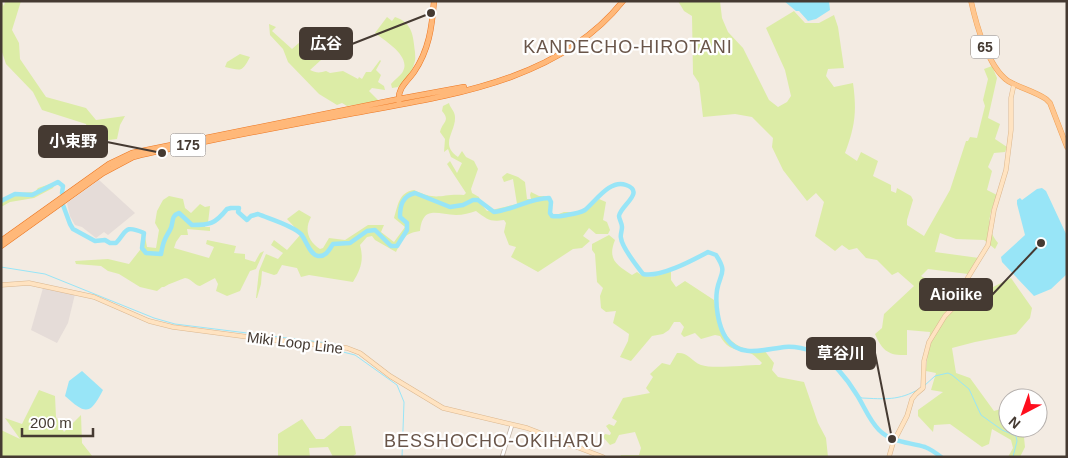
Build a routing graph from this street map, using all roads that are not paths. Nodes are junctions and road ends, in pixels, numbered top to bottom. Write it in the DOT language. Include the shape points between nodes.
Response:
graph roads {
  1 [pos="434,1"];
  2 [pos="623,1"];
  3 [pos="971,1"];
  4 [pos="1014,84"];
  5 [pos="400,102"];
  6 [pos="1067,147"];
  7 [pos="1,241"];
  8 [pos="1,246"];
  9 [pos="1,285"];
  10 [pos="512,425"];
  11 [pos="502,457"];
  12 [pos="603,457"];
  13 [pos="889,457"];
  1 -- 5 [label="highway" via="427,46 416,69 400,90"];
  2 -- 5 [label="highway, 175" via="601,26 570,49 535,68 504,79"];
  3 -- 4 [label="main road, 65" via="981,38 998,71"];
  4 -- 6 [label="main road, 65" via="1039,94 1050,103"];
  4 -- 13 [label="main road" via="1006,170 988,246 964,284 954,308 945,316 929,342 923,385 912,398"];
  5 -- 7 [label="highway, 175" via="132,153 109,164"];
  5 -- 8 [label="highway, 175" via="133,158 103,173"];
  9 -- 10 [label="main road, Miki Loop Line" via="29,283 94,297 149,321 173,327 347,348 360,353 390,376 443,408"];
  10 -- 11 [label="street"];
  10 -- 12 [label="main road, Miki Loop Line"];
}
